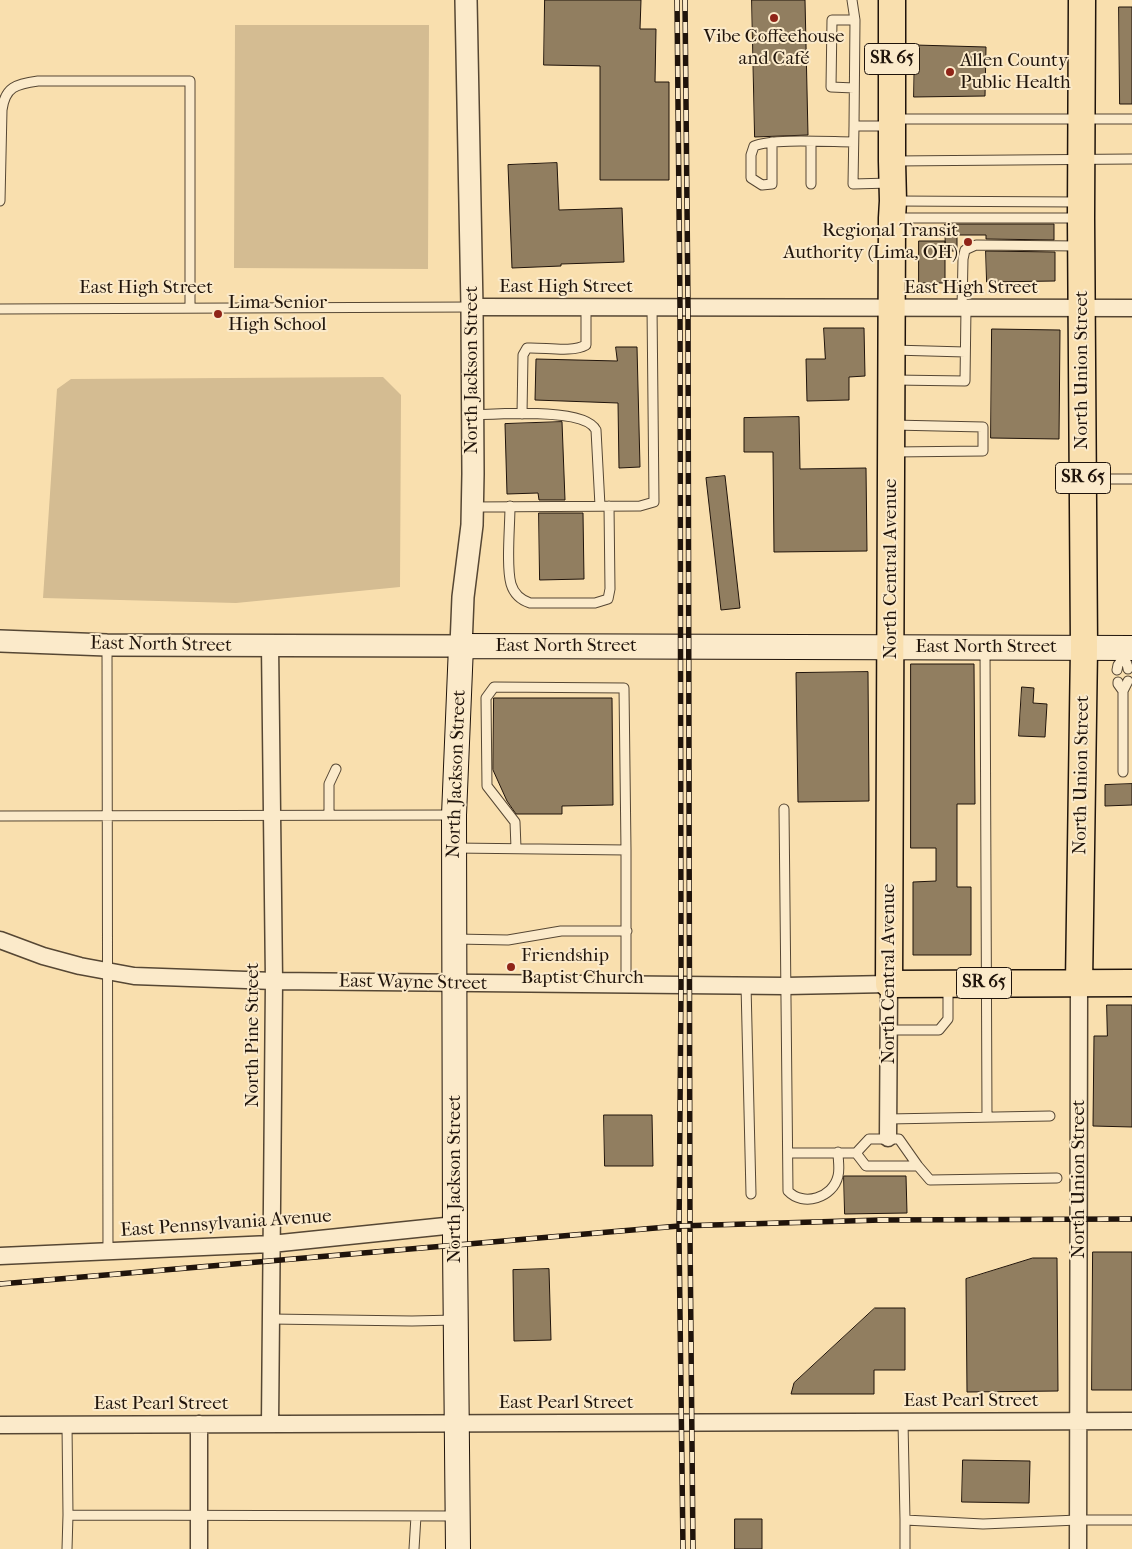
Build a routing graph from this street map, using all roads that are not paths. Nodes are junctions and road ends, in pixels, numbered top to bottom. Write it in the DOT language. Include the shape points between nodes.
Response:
graph roads {
  1 [pos="466,0"];
  2 [pos="852,0"];
  3 [pos="892,0"];
  4 [pos="1082,0"];
  5 [pos="855,20"];
  6 [pos="854,88"];
  7 [pos="1082,118"];
  8 [pos="1132,118"];
  9 [pos="892,122"];
  10 [pos="854,126"];
  11 [pos="772,142"];
  12 [pos="811,142"];
  13 [pos="853,142"];
  14 [pos="1081,159"];
  15 [pos="1132,159"];
  16 [pos="811,184"];
  17 [pos="0,189"];
  18 [pos="893,191"];
  19 [pos="0,201"];
  20 [pos="1081,210"];
  21 [pos="1082,246"];
  22 [pos="472,307"];
  23 [pos="586,307"];
  24 [pos="652,307"];
  25 [pos="190,308"];
  26 [pos="892,308"];
  27 [pos="964,308"];
  28 [pos="1082,308"];
  29 [pos="1132,308"];
  30 [pos="0,309"];
  31 [pos="891,350"];
  32 [pos="965,352"];
  33 [pos="892,380"];
  34 [pos="522,414"];
  35 [pos="473,415"];
  36 [pos="891,425"];
  37 [pos="891,452"];
  38 [pos="1083,479"];
  39 [pos="1132,479"];
  40 [pos="472,506"];
  41 [pos="510,506"];
  42 [pos="604,506"];
  43 [pos="0,641"];
  44 [pos="107,645"];
  45 [pos="270,645"];
  46 [pos="461,646"];
  47 [pos="891,647"];
  48 [pos="985,647"];
  49 [pos="1084,648"];
  50 [pos="1125,658"];
  51 [pos="1118,682"];
  52 [pos="1128,682"];
  53 [pos="1123,691"];
  54 [pos="336,769"];
  55 [pos="1123,772"];
  56 [pos="784,810"];
  57 [pos="271,815"];
  58 [pos="329,815"];
  59 [pos="454,815"];
  60 [pos="0,816"];
  61 [pos="107,816"];
  62 [pos="454,848"];
  63 [pos="516,848"];
  64 [pos="626,850"];
  65 [pos="627,931"];
  66 [pos="454,938"];
  67 [pos="0,940"];
  68 [pos="107,971"];
  69 [pos="274,981"];
  70 [pos="454,983"];
  71 [pos="948,983"];
  72 [pos="986,983"];
  73 [pos="1079,983"];
  74 [pos="1132,983"];
  75 [pos="626,984"];
  76 [pos="889,984"];
  77 [pos="746,985"];
  78 [pos="785,986"];
  79 [pos="889,1030"];
  80 [pos="1050,1116"];
  81 [pos="987,1117"];
  82 [pos="888,1119"];
  83 [pos="888,1138"];
  84 [pos="838,1152"];
  85 [pos="788,1153"];
  86 [pos="856,1153"];
  87 [pos="918,1166"];
  88 [pos="1056,1178"];
  89 [pos="751,1194"];
  90 [pos="455,1225"];
  91 [pos="271,1244"];
  92 [pos="108,1252"];
  93 [pos="0,1256"];
  94 [pos="271,1319"];
  95 [pos="455,1320"];
  96 [pos="1078,1421"];
  97 [pos="1132,1421"];
  98 [pos="903,1422"];
  99 [pos="199,1424"];
  100 [pos="270,1424"];
  101 [pos="456,1424"];
  102 [pos="0,1425"];
  103 [pos="67,1425"];
  104 [pos="68,1515"];
  105 [pos="199,1515"];
  106 [pos="416,1516"];
  107 [pos="457,1516"];
  108 [pos="904,1520"];
  109 [pos="1078,1520"];
  110 [pos="1132,1520"];
  111 [pos="67,1549"];
  112 [pos="199,1549"];
  113 [pos="414,1549"];
  114 [pos="458,1549"];
  115 [pos="905,1549"];
  116 [pos="1078,1549"];
  1 -- 22 [label="street, North Jackson Street"];
  2 -- 5 [label="lane"];
  3 -- 9 [label="main road, North Central Avenue / SR 65"];
  4 -- 7 [label="main road, North Union Street / SR 65"];
  5 -- 6 [label="lane"];
  5 -- 6 [label="lane" via="832,20 831,87"];
  6 -- 10 [label="lane"];
  7 -- 8 [label="lane"];
  7 -- 9 [label="lane"];
  7 -- 14 [label="main road, North Union Street / SR 65"];
  9 -- 10 [label="lane"];
  9 -- 18 [label="main road, North Central Avenue / SR 65"];
  10 -- 13 [label="lane"];
  11 -- 11 [label="lane" via="754,146 751,155 751,178 762,184 772,184"];
  11 -- 12 [label="lane"];
  12 -- 13 [label="lane"];
  12 -- 16 [label="lane"];
  13 -- 18 [label="lane" via="853,184"];
  14 -- 15 [label="lane"];
  14 -- 18 [label="lane"];
  14 -- 20 [label="main road, North Union Street / SR 65"];
  17 -- 19 [label="lane"];
  17 -- 25 [label="lane" via="3,101 12,87 38,82 190,81"];
  18 -- 20 [label="lane"];
  18 -- 20 [label="lane" via="913,200"];
  18 -- 26 [label="main road, North Central Avenue / SR 65"];
  20 -- 21 [label="main road, North Union Street / SR 65"];
  21 -- 27 [label="lane" via="976,245 965,250"];
  21 -- 28 [label="main road, North Union Street / SR 65"];
  22 -- 23 [label="street, East High Street"];
  22 -- 25 [label="lane, East High Street"];
  22 -- 35 [label="street, North Jackson Street"];
  23 -- 24 [label="street, East High Street"];
  23 -- 34 [label="lane" via="586,345 576,349 527,348 525,351"];
  24 -- 26 [label="street, East High Street"];
  24 -- 42 [label="lane" via="654,502 640,506"];
  25 -- 30 [label="lane, East High Street"];
  26 -- 27 [label="street, East High Street"];
  26 -- 31 [label="main road, North Central Avenue / SR 65"];
  27 -- 28 [label="street, East High Street"];
  27 -- 32 [label="lane"];
  28 -- 29 [label="street, East High Street"];
  28 -- 38 [label="main road, North Union Street / SR 65"];
  31 -- 32 [label="lane"];
  31 -- 33 [label="main road, North Central Avenue / SR 65"];
  32 -- 33 [label="lane" via="965,381"];
  33 -- 36 [label="main road, North Central Avenue / SR 65"];
  34 -- 35 [label="lane"];
  34 -- 42 [label="lane" via="557,414 586,420 593,425"];
  35 -- 40 [label="street, North Jackson Street"];
  36 -- 37 [label="main road, North Central Avenue / SR 65"];
  36 -- 37 [label="lane" via="983,427 983,451"];
  37 -- 47 [label="main road, North Central Avenue / SR 65"];
  38 -- 39 [label="lane"];
  38 -- 49 [label="main road, North Union Street / SR 65"];
  40 -- 41 [label="lane"];
  40 -- 46 [label="street, North Jackson Street"];
  41 -- 42 [label="lane"];
  41 -- 42 [label="lane" via="512,586 522,600 530,603 608,600"];
  43 -- 44 [label="street, East North Street"];
  44 -- 45 [label="street, East North Street"];
  44 -- 61 [label="lane"];
  45 -- 46 [label="street, East North Street"];
  45 -- 57 [label="street, North Pine Street"];
  46 -- 47 [label="main road, East North Street"];
  46 -- 59 [label="main road, North Jackson Street"];
  47 -- 48 [label="main road, East North Street"];
  47 -- 76 [label="main road, North Central Avenue / SR 65"];
  48 -- 49 [label="main road, East North Street"];
  48 -- 72 [label="lane"];
  49 -- 50 [label="main road, East North Street"];
  49 -- 73 [label="main road, North Union Street / SR 65"];
  51 -- 53 [label="lane"];
  52 -- 53 [label="lane"];
  53 -- 55 [label="lane"];
  54 -- 58 [label="lane" via="330,784"];
  56 -- 78 [label="lane"];
  57 -- 58 [label="lane"];
  57 -- 61 [label="lane"];
  57 -- 69 [label="street, North Pine Street"];
  58 -- 59 [label="lane"];
  59 -- 62 [label="main road, North Jackson Street"];
  60 -- 61 [label="lane"];
  61 -- 68 [label="lane"];
  62 -- 63 [label="lane"];
  62 -- 66 [label="main road, North Jackson Street"];
  63 -- 64 [label="lane"];
  63 -- 64 [label="lane" via="515,822 487,786 486,698 494,687 624,688"];
  64 -- 65 [label="lane"];
  65 -- 66 [label="lane" via="561,931 508,940"];
  65 -- 75 [label="lane"];
  66 -- 70 [label="main road, North Jackson Street"];
  67 -- 68 [label="street, East Wayne Street" via="43,956"];
  68 -- 69 [label="street, East Wayne Street" via="134,976"];
  68 -- 92 [label="lane"];
  69 -- 70 [label="street, East Wayne Street"];
  69 -- 91 [label="street, North Pine Street"];
  70 -- 75 [label="street, East Wayne Street"];
  70 -- 90 [label="main road, North Jackson Street"];
  71 -- 72 [label="main road, East Wayne Street / SR 65"];
  71 -- 76 [label="main road, East Wayne Street / SR 65"];
  71 -- 79 [label="lane" via="948,1020 939,1030"];
  72 -- 73 [label="main road, East Wayne Street / SR 65"];
  72 -- 81 [label="lane"];
  73 -- 74 [label="main road, East Wayne Street / SR 65"];
  73 -- 96 [label="street, North Union Street"];
  75 -- 77 [label="street, East Wayne Street"];
  76 -- 78 [label="street, East Wayne Street"];
  76 -- 79 [label="street, North Central Avenue"];
  77 -- 78 [label="street, East Wayne Street"];
  77 -- 89 [label="lane"];
  78 -- 85 [label="lane"];
  79 -- 82 [label="street, North Central Avenue"];
  80 -- 81 [label="lane"];
  81 -- 82 [label="lane"];
  82 -- 83 [label="street, North Central Avenue"];
  83 -- 86 [label="lane" via="870,1139"];
  83 -- 87 [label="lane" via="899,1139"];
  84 -- 85 [label="lane"];
  84 -- 85 [label="lane" via="838,1177 826,1194 818,1198 800,1198 788,1190"];
  84 -- 86 [label="lane"];
  86 -- 87 [label="lane" via="866,1166"];
  87 -- 88 [label="lane" via="930,1180"];
  90 -- 91 [label="street, East Pennsylvania Avenue"];
  90 -- 95 [label="main road, North Jackson Street"];
  91 -- 92 [label="street, East Pennsylvania Avenue"];
  91 -- 94 [label="street, North Pine Street"];
  92 -- 93 [label="street, East Pennsylvania Avenue"];
  94 -- 95 [label="lane"];
  94 -- 100 [label="street, North Pine Street"];
  95 -- 101 [label="main road, North Jackson Street"];
  96 -- 97 [label="street, East Pearl Street"];
  96 -- 98 [label="street, East Pearl Street"];
  96 -- 109 [label="street, North Union Street"];
  98 -- 101 [label="street, East Pearl Street"];
  98 -- 108 [label="lane"];
  99 -- 100 [label="street, East Pearl Street"];
  99 -- 103 [label="street, East Pearl Street"];
  99 -- 105 [label="street"];
  100 -- 101 [label="street, East Pearl Street"];
  101 -- 107 [label="main road, North Jackson Street"];
  102 -- 103 [label="street, East Pearl Street"];
  103 -- 104 [label="lane"];
  104 -- 105 [label="lane"];
  104 -- 111 [label="lane"];
  105 -- 106 [label="lane"];
  105 -- 112 [label="street"];
  106 -- 107 [label="lane"];
  106 -- 113 [label="lane"];
  107 -- 114 [label="main road, North Jackson Street"];
  108 -- 109 [label="lane" via="983,1524"];
  108 -- 115 [label="lane"];
  109 -- 110 [label="lane"];
  109 -- 116 [label="street, North Union Street"];
}
